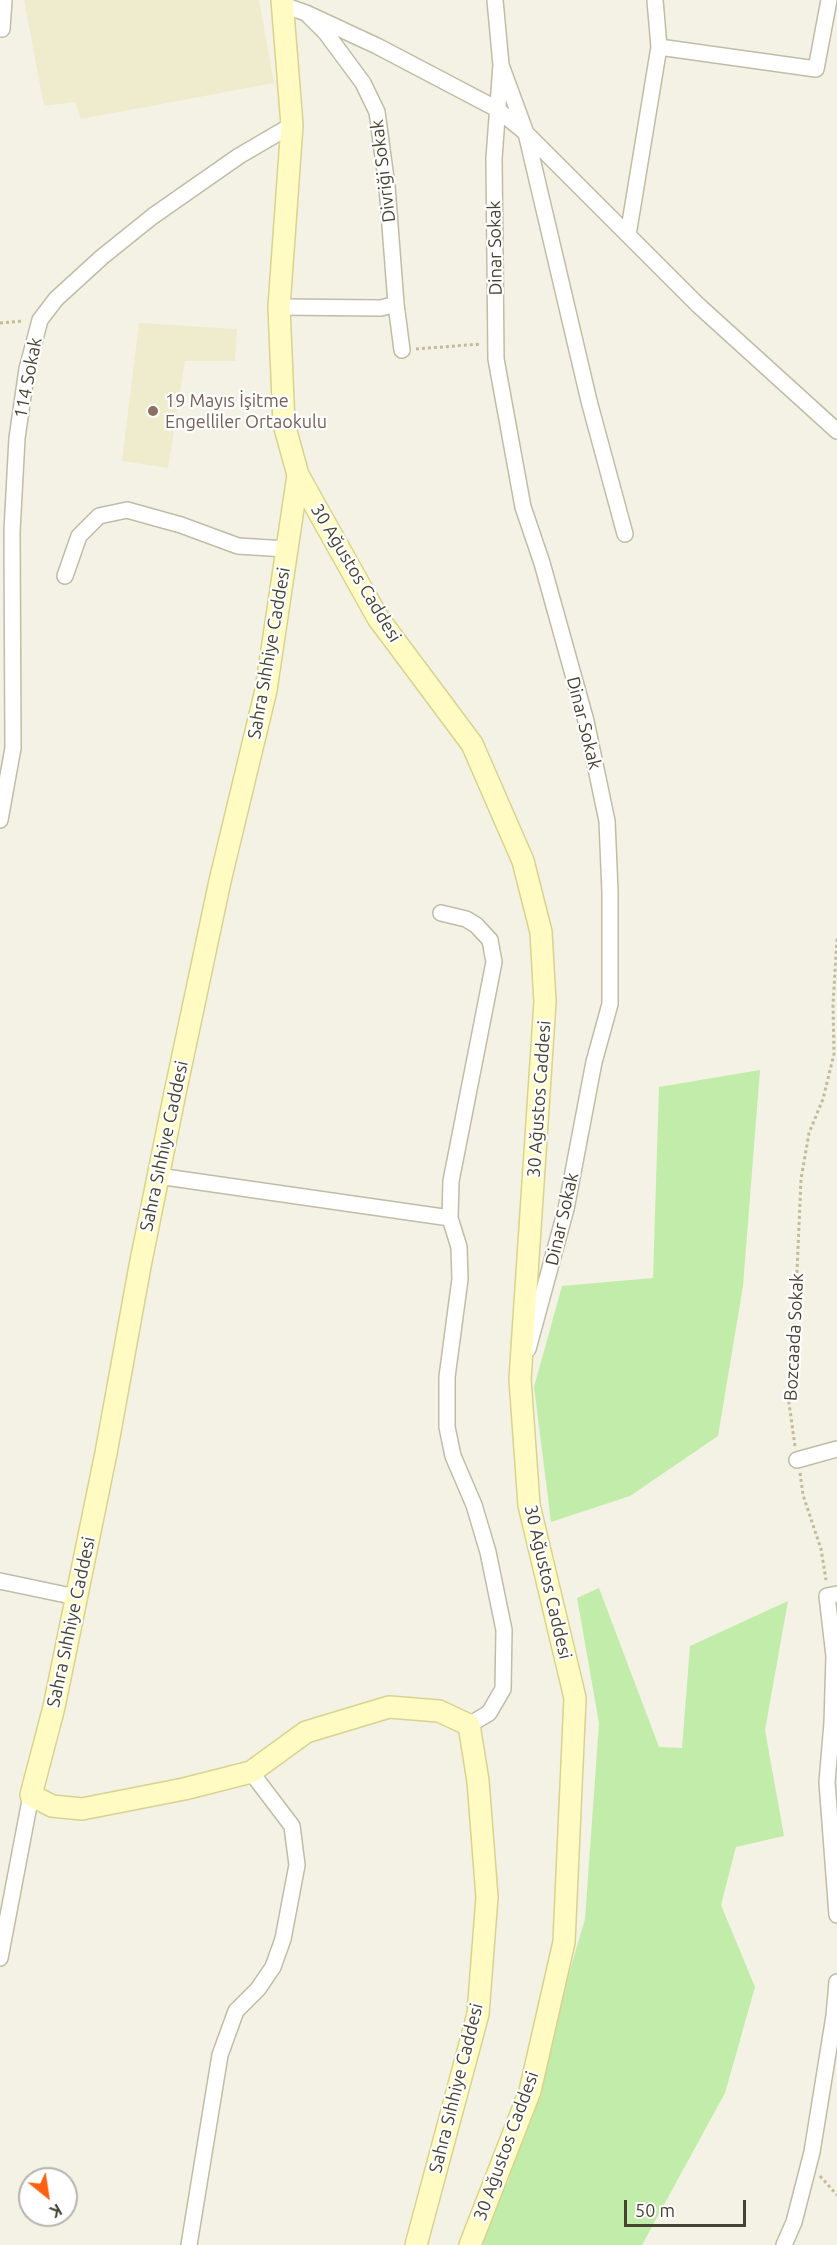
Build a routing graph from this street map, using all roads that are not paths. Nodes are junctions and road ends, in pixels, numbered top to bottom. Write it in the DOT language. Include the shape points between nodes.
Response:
graph roads {
  1 [pos="4,0"];
  2 [pos="495,0"];
  3 [pos="655,0"];
  4 [pos="829,0"];
  5 [pos="282,2"];
  6 [pos="306,13"];
  7 [pos="2,29"];
  8 [pos="659,47"];
  9 [pos="501,65"];
  10 [pos="497,109"];
  11 [pos="292,125"];
  12 [pos="526,133"];
  13 [pos="628,235"];
  14 [pos="396,304"];
  15 [pos="279,307"];
  16 [pos="402,350"];
  17 [pos="837,431"];
  18 [pos="298,475"];
  19 [pos="625,534"];
  20 [pos="286,549"];
  21 [pos="65,576"];
  22 [pos="7,721"];
  23 [pos="2,802"];
  24 [pos="0,820"];
  25 [pos="441,913"];
  26 [pos="158,1176"];
  27 [pos="450,1218"];
  28 [pos="520,1379"];
  29 [pos="837,1449"];
  30 [pos="797,1460"];
  31 [pos="0,1581"];
  32 [pos="832,1595"];
  33 [pos="76,1597"];
  34 [pos="469,1725"];
  35 [pos="251,1772"];
  36 [pos="31,1794"];
  37 [pos="837,1915"];
  38 [pos="0,1958"];
  39 [pos="837,1982"];
  40 [pos="189,2245"];
  41 [pos="416,2245"];
  42 [pos="470,2245"];
  43 [pos="784,2245"];
  1 -- 7 [label="street"];
  2 -- 9 [label="street"];
  3 -- 8 [label="street"];
  4 -- 8 [label="street" via="816,69"];
  5 -- 6 [label="street, Divriği Sokak"];
  5 -- 11 [label="street, 30 Ağustos Caddesi"];
  6 -- 10 [label="street"];
  6 -- 14 [label="street, Divriği Sokak" via="363,83 377,112"];
  8 -- 13 [label="street"];
  9 -- 10 [label="street, Dinar Sokak"];
  9 -- 12 [label="street"];
  10 -- 12 [label="street"];
  10 -- 28 [label="street, Dinar Sokak" via="496,359 523,507 586,721 607,821 610,892 610,1004 594,1062 566,1209"];
  11 -- 15 [label="street, 30 Ağustos Caddesi"];
  11 -- 22 [label="street, 114 Sokak" via="239,156 153,216 56,299 40,320 27,369 17,438"];
  12 -- 13 [label="street"];
  12 -- 19 [label="street" via="589,402"];
  13 -- 17 [label="street" via="698,305"];
  14 -- 15 [label="street" via="381,308"];
  14 -- 16 [label="street, Divriği Sokak"];
  15 -- 18 [label="street, 30 Ağustos Caddesi" via="284,424"];
  18 -- 20 [label="street, Sahra Sıhhiye Caddesi"];
  18 -- 28 [label="street, 30 Ağustos Caddesi" via="378,618 472,744 523,861 541,932 545,1002"];
  20 -- 21 [label="street" via="238,546 127,510 99,516 79,536"];
  20 -- 26 [label="street, Sahra Sıhhiye Caddesi" via="266,690 220,881"];
  22 -- 23 [label="street, 114 Sokak" via="13,748"];
  23 -- 24 [label="street, 114 Sokak"];
  25 -- 27 [label="street" via="476,925 490,940 494,962 452,1181"];
  26 -- 27 [label="street"];
  26 -- 33 [label="street, Sahra Sıhhiye Caddesi"];
  27 -- 34 [label="street" via="459,1247 460,1279 447,1377 447,1427 453,1456 488,1552 504,1630 503,1689 489,1713"];
  28 -- 42 [label="street, 30 Ağustos Caddesi" via="529,1505 575,1698 564,1942 530,2091"];
  29 -- 30 [label="street"];
  31 -- 33 [label="street"];
  32 -- 37 [label="street" via="834,1656 827,1782"];
  33 -- 36 [label="street, Sahra Sıhhiye Caddesi" via="54,1707"];
  34 -- 35 [label="street" via="439,1711 389,1707 306,1732"];
  34 -- 41 [label="street, Sahra Sıhhiye Caddesi" via="478,1781 487,1897 478,2014"];
  35 -- 36 [label="street" via="82,1809 52,1806"];
  35 -- 40 [label="street" via="292,1826 297,1865 283,1940 273,1967 237,2011 220,2055"];
  36 -- 38 [label="street"];
  39 -- 43 [label="street" via="809,2163"];
}
